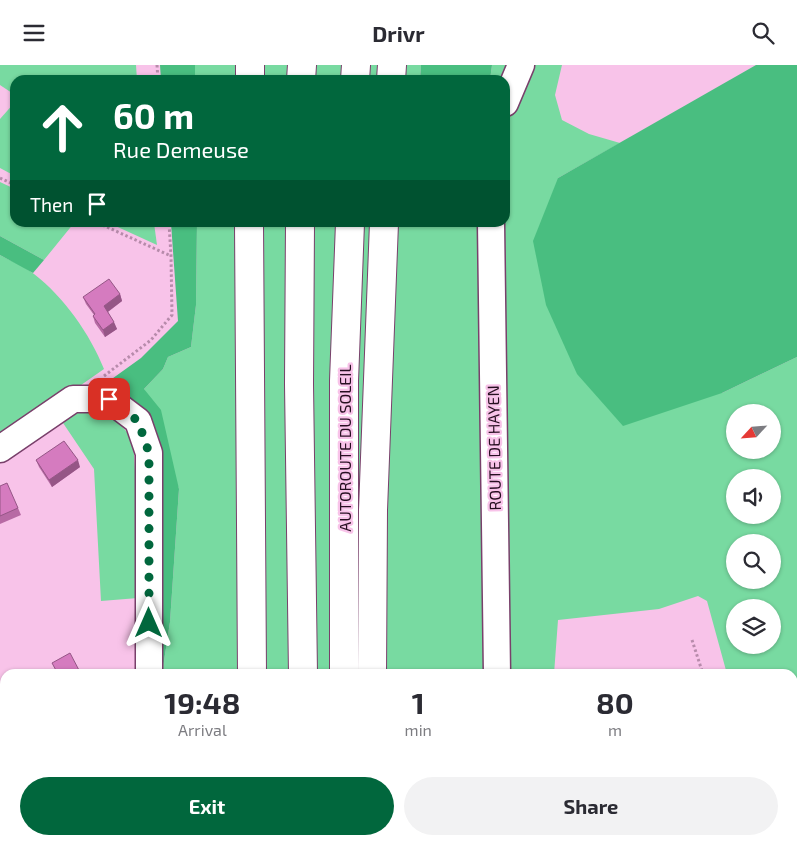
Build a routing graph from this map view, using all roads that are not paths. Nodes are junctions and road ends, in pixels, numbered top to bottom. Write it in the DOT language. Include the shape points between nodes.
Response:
graph roads {
  1 [pos="521,65"];
  2 [pos="510,91"];
  3 [pos="249,227"];
  4 [pos="300,227"];
  5 [pos="350,227"];
  6 [pos="384,227"];
  7 [pos="491,227"];
  8 [pos="0,449"];
  9 [pos="149,669"];
  10 [pos="252,669"];
  11 [pos="303,669"];
  12 [pos="344,669"];
  13 [pos="372,669"];
  14 [pos="497,669"];
  1 -- 2 [label="street"];
  3 -- 10 [label="highway"];
  4 -- 11 [label="highway"];
  5 -- 12 [label="highway, AUTOROUTE DU SOLEIL" via="344,381"];
  6 -- 13 [label="highway" via="372,510"];
  7 -- 14 [label="street, ROUTE DE HAYEN"];
  8 -- 9 [label="street" via="73,399 109,399 138,421 149,453"];
}
